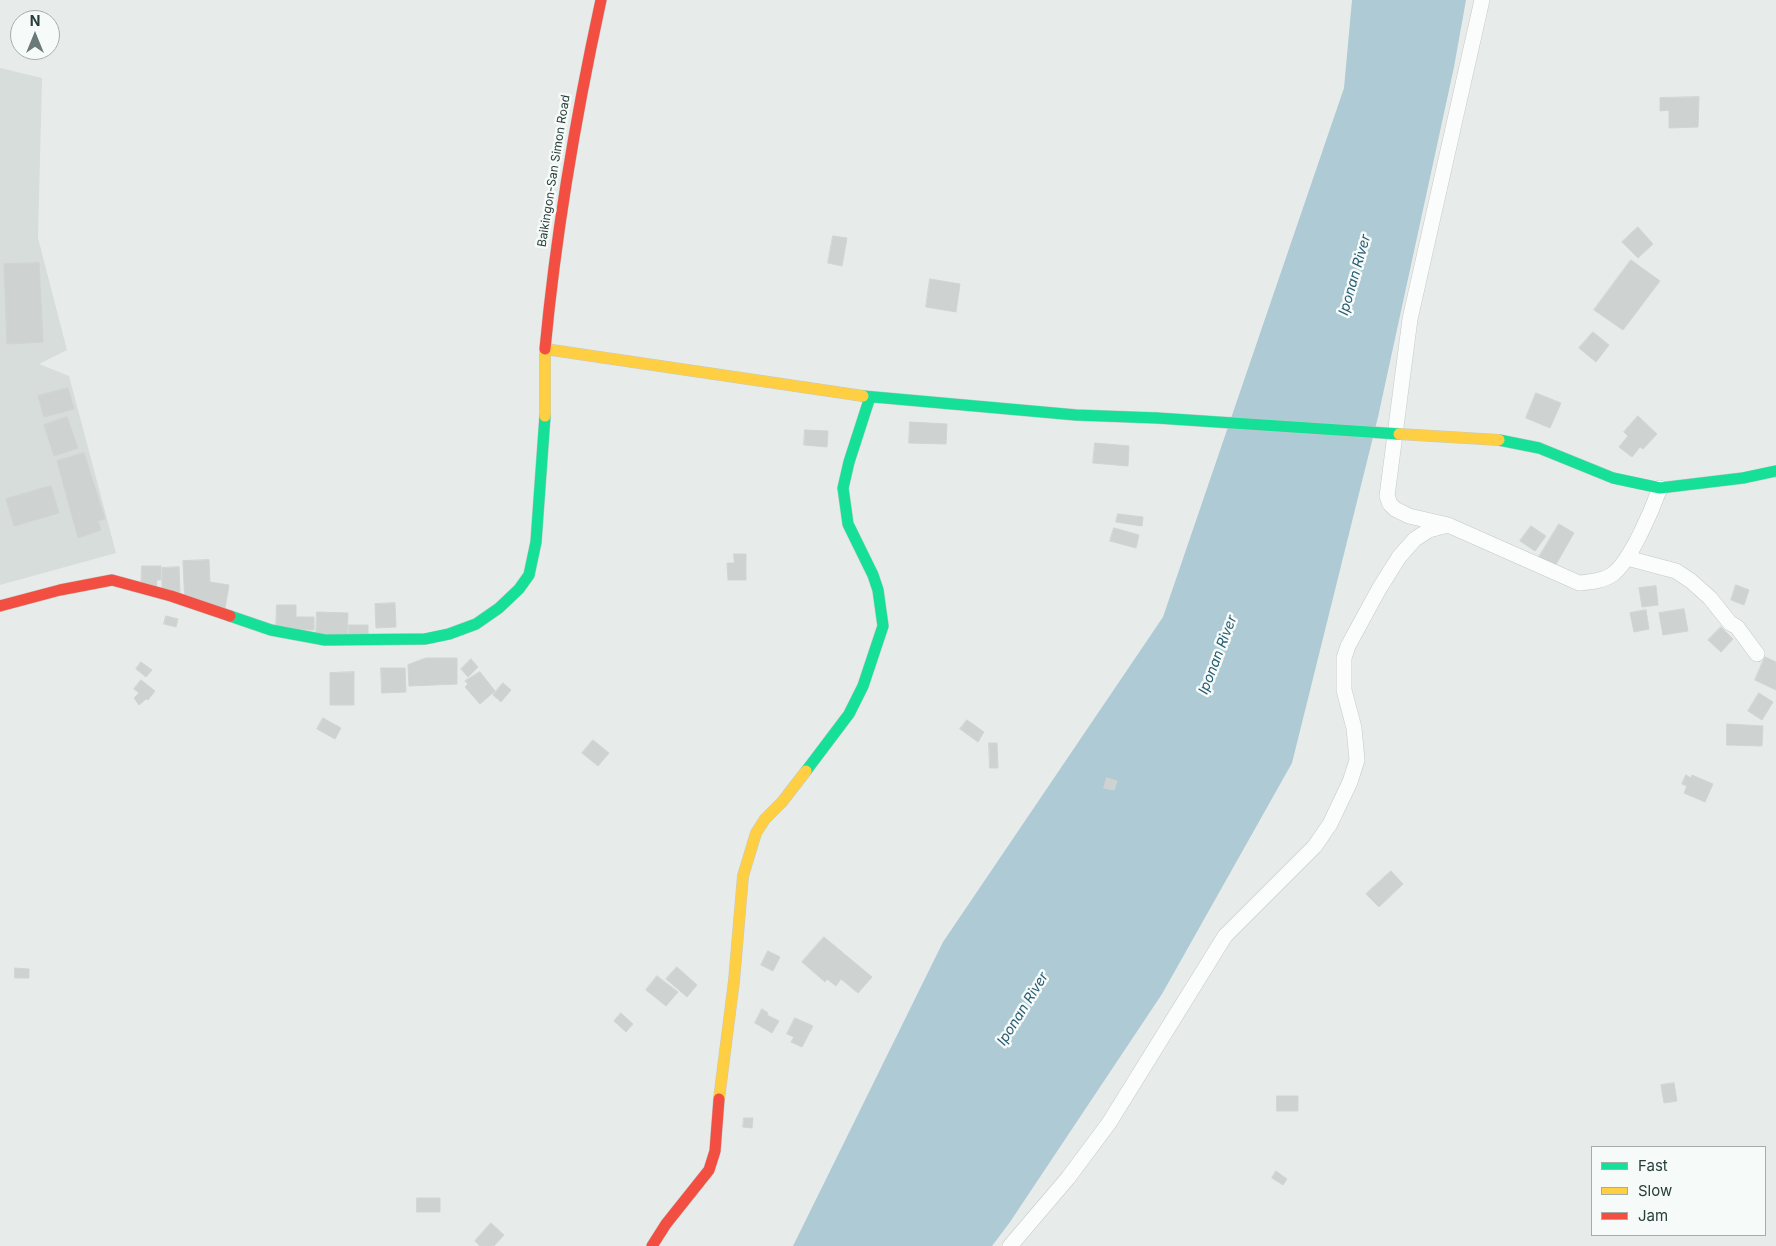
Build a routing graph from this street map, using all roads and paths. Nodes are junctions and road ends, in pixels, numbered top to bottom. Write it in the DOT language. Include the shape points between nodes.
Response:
graph roads {
  1 [pos="601,0"];
  2 [pos="1482,0"];
  3 [pos="546,349"];
  4 [pos="870,397"];
  5 [pos="1776,471"];
  6 [pos="1660,488"];
  7 [pos="1448,525"];
  8 [pos="1627,558"];
  9 [pos="0,606"];
  10 [pos="1757,654"];
  11 [pos="652,1246"];
  12 [pos="1010,1246"];
  1 -- 3 [label="street, Baikingon-San Simon Road" via="568,171 551,284"];
  2 -- 7 [label="street" via="1410,319 1387,496 1390,504 1409,516"];
  3 -- 4 [label="street"];
  3 -- 9 [label="street, Baikingon-San Simon Road" via="546,429 536,542 529,575 499,608 476,624 425,640 325,640 271,630 112,580"];
  4 -- 6 [label="street, bridge" via="1076,415 1499,440 1539,448 1613,478"];
  4 -- 11 [label="street" via="843,488 848,524 876,582 883,626 866,678 849,714 756,833 743,876 715,1151 709,1170"];
  5 -- 6 [label="street"];
  6 -- 8 [label="street"];
  7 -- 8 [label="street" via="1579,583 1613,574"];
  7 -- 12 [label="street" via="1429,530 1399,556 1348,646 1344,658 1344,690 1354,728 1357,760 1330,824 1315,846 1225,936 1109,1123 1068,1178"];
  8 -- 10 [label="street" via="1676,571 1691,581 1737,627"];
}
